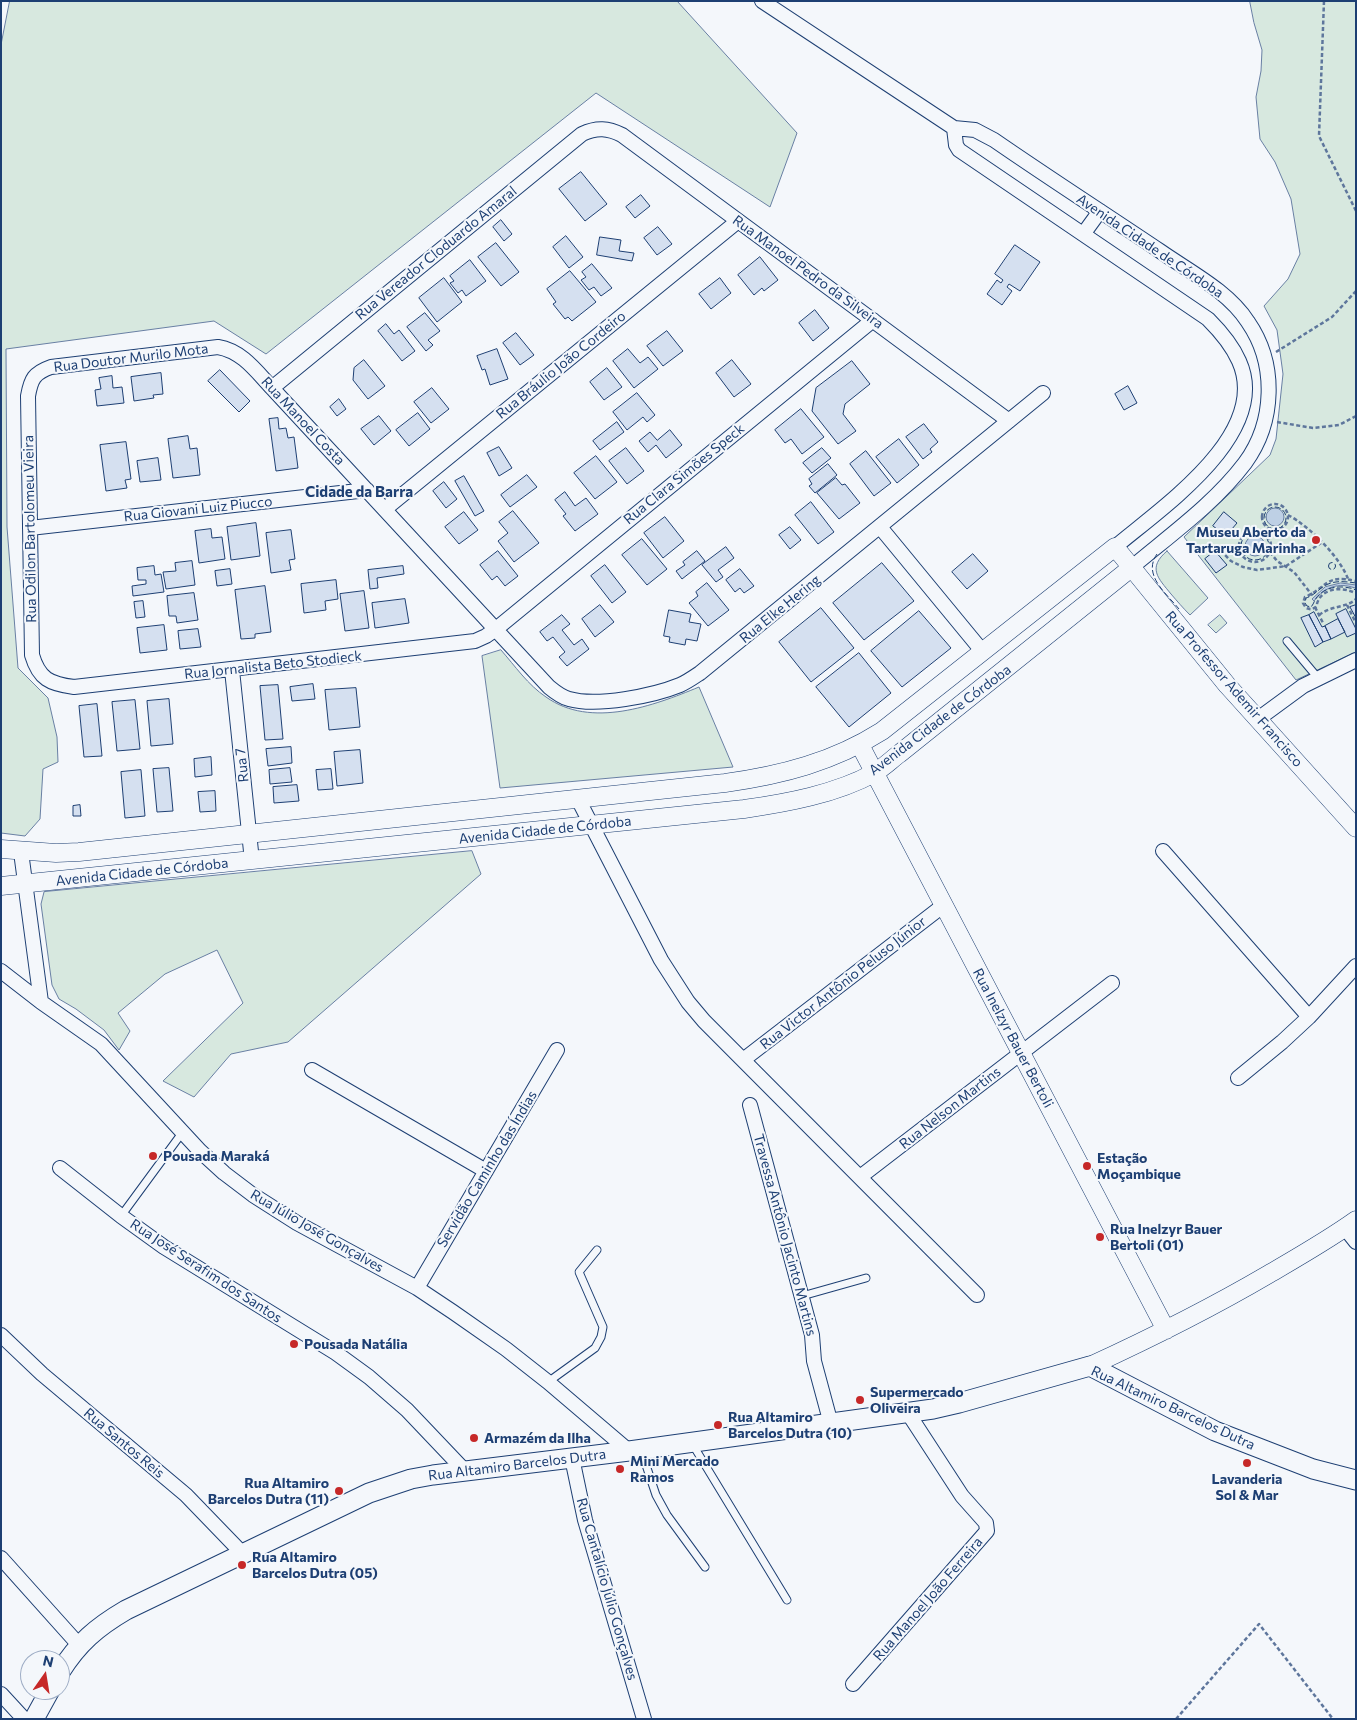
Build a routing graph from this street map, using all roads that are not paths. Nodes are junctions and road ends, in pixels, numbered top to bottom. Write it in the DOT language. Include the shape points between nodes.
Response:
graph roads {
  1 [pos="762,1"];
  2 [pos="604,128"];
  3 [pos="954,128"];
  4 [pos="1100,211"];
  5 [pos="738,221"];
  6 [pos="1084,234"];
  7 [pos="873,320"];
  8 [pos="229,349"];
  9 [pos="35,375"];
  10 [pos="272,388"];
  11 [pos="1043,393"];
  12 [pos="1244,406"];
  13 [pos="1267,413"];
  14 [pos="1009,421"];
  15 [pos="367,490"];
  16 [pos="385,509"];
  17 [pos="880,527"];
  18 [pos="30,528"];
  19 [pos="1115,547"];
  20 [pos="1131,568"];
  21 [pos="496,629"];
  22 [pos="1287,641"];
  23 [pos="983,652"];
  24 [pos="1356,660"];
  25 [pos="232,670"];
  26 [pos="1318,678"];
  27 [pos="47,680"];
  28 [pos="1258,719"];
  29 [pos="860,745"];
  30 [pos="874,772"];
  31 [pos="578,799"];
  32 [pos="591,825"];
  33 [pos="1356,828"];
  34 [pos="249,834"];
  35 [pos="1,849"];
  36 [pos="1163,851"];
  37 [pos="21,852"];
  38 [pos="252,861"];
  39 [pos="26,885"];
  40 [pos="1,886"];
  41 [pos="944,905"];
  42 [pos="1356,966"];
  43 [pos="1,971"];
  44 [pos="1112,983"];
  45 [pos="42,1002"];
  46 [pos="1309,1017"];
  47 [pos="557,1050"];
  48 [pos="1021,1053"];
  49 [pos="743,1060"];
  50 [pos="312,1070"];
  51 [pos="1238,1078"];
  52 [pos="750,1105"];
  53 [pos="182,1133"];
  54 [pos="60,1168"];
  55 [pos="486,1171"];
  56 [pos="860,1178"];
  57 [pos="120,1216"];
  58 [pos="1350,1224"];
  59 [pos="1356,1242"];
  60 [pos="597,1250"];
  61 [pos="866,1278"];
  62 [pos="417,1288"];
  63 [pos="977,1295"];
  64 [pos="802,1296"];
  65 [pos="1166,1330"];
  66 [pos="1,1335"];
  67 [pos="1090,1366"];
  68 [pos="548,1382"];
  69 [pos="908,1413"];
  70 [pos="831,1424"];
  71 [pos="691,1442"];
  72 [pos="635,1450"];
  73 [pos="572,1458"];
  74 [pos="465,1471"];
  75 [pos="1356,1480"];
  76 [pos="243,1554"];
  77 [pos="1,1558"];
  78 [pos="705,1568"];
  79 [pos="787,1600"];
  80 [pos="79,1646"];
  81 [pos="70,1658"];
  82 [pos="853,1684"];
  83 [pos="1,1694"];
  84 [pos="44,1700"];
  85 [pos="24,1719"];
  86 [pos="34,1719"];
  87 [pos="644,1719"];
  1 -- 3 [label="street, Avenida Cidade de Córdoba"];
  2 -- 5 [label="street, Rua Manoel Pedro da Silveira" via="622,135"];
  2 -- 10 [label="street, Rua Vereador Cloduardo Amaral" via="582,134"];
  3 -- 4 [label="street, Avenida Cidade de Córdoba" via="975,130 994,140"];
  3 -- 6 [label="street, Avenida Cidade de Córdoba" via="959,150"];
  4 -- 6 [label="street"];
  4 -- 13 [label="street, Avenida Cidade de Córdoba" via="1233,303 1259,338 1266,358 1269,385"];
  5 -- 7 [label="street, Rua Manoel Pedro da Silveira"];
  5 -- 16 [label="street, Rua Bráulio João Cordeiro"];
  6 -- 12 [label="street, Avenida Cidade de Córdoba" via="1191,306 1220,331 1240,363 1245,383"];
  7 -- 14 [label="street, Rua Manoel Pedro da Silveira"];
  7 -- 21 [label="street, Rua Clara Simões Speck"];
  8 -- 9 [label="street, Rua Doutor Murilo Mota" via="207,348 51,367"];
  8 -- 10 [label="street, Rua Manoel Costa" via="246,361"];
  9 -- 18 [label="street, Rua Odilon Bartolomeu Vieira" via="28,396"];
  10 -- 15 [label="street, Rua Manoel Costa"];
  11 -- 14 [label="street, Rua Elke Hering"];
  12 -- 13 [label="street"];
  12 -- 19 [label="street, Avenida Cidade de Córdoba" via="1236,427 1208,466"];
  13 -- 20 [label="street, Avenida Cidade de Córdoba" via="1260,438 1246,462 1227,484"];
  14 -- 17 [label="street, Rua Elke Hering"];
  15 -- 16 [label="street, Rua Manoel Costa"];
  15 -- 18 [label="street, Rua Giovani Luiz Piucco"];
  16 -- 21 [label="street, Rua Manoel Costa"];
  17 -- 21 [label="street, Rua Elke Hering" via="717,661 682,684 662,691 604,701 568,699 548,687"];
  17 -- 23 [label="street"];
  18 -- 27 [label="street, Rua Odilon Bartolomeu Vieira" via="32,656 36,669"];
  19 -- 20 [label="street, Rua Professor Ademir Francisco"];
  19 -- 23 [label="street, Avenida Cidade de Córdoba"];
  20 -- 28 [label="street, Rua Professor Ademir Francisco"];
  20 -- 30 [label="street, Avenida Cidade de Córdoba"];
  21 -- 25 [label="street, Rua Jornalista Beto Stodieck" via="465,643"];
  22 -- 26 [label="lane"];
  23 -- 29 [label="street, Avenida Cidade de Córdoba"];
  24 -- 26 [label="street"];
  25 -- 27 [label="street, Rua Jornalista Beto Stodieck" via="74,687"];
  25 -- 34 [label="street, Rua 7"];
  26 -- 28 [label="street"];
  28 -- 33 [label="street, Rua Professor Ademir Francisco"];
  29 -- 30 [label="street, Rua Inelzyr Bauer Bertoli"];
  29 -- 31 [label="street, Avenida Cidade de Córdoba" via="815,764 757,778"];
  30 -- 32 [label="street, Avenida Cidade de Córdoba" via="830,791 778,804"];
  30 -- 41 [label="street, Rua Inelzyr Bauer Bertoli"];
  31 -- 32 [label="street"];
  31 -- 34 [label="street, Avenida Cidade de Córdoba"];
  32 -- 38 [label="street, Avenida Cidade de Córdoba"];
  32 -- 49 [label="street" via="674,982 704,1021"];
  34 -- 37 [label="street, Avenida Cidade de Córdoba" via="79,852"];
  34 -- 38 [label="street, Rua 7"];
  35 -- 37 [label="street, Avenida Cidade de Córdoba"];
  36 -- 46 [label="street"];
  37 -- 39 [label="street"];
  38 -- 39 [label="street, Avenida Cidade de Córdoba"];
  39 -- 40 [label="street, Avenida Cidade de Córdoba"];
  39 -- 45 [label="street"];
  41 -- 48 [label="street, Rua Inelzyr Bauer Bertoli"];
  41 -- 49 [label="street, Rua Victor Antônio Peluso Júnior"];
  42 -- 46 [label="street"];
  43 -- 45 [label="street, Rua Júlio José Gonçalves"];
  44 -- 48 [label="street, Rua Nelson Martins"];
  45 -- 53 [label="street, Rua Júlio José Gonçalves" via="101,1044"];
  46 -- 51 [label="street"];
  47 -- 55 [label="street, Servidão Caminho das Índias"];
  48 -- 56 [label="street, Rua Nelson Martins"];
  48 -- 65 [label="street, Rua Inelzyr Bauer Bertoli"];
  49 -- 56 [label="street"];
  50 -- 55 [label="street"];
  52 -- 64 [label="street, Travessa Antônio Jacinto Martins"];
  53 -- 57 [label="lane"];
  53 -- 62 [label="street, Rua Júlio José Gonçalves" via="224,1173 253,1195"];
  54 -- 57 [label="street, Rua José Serafim dos Santos"];
  55 -- 62 [label="street, Servidão Caminho das Índias"];
  56 -- 63 [label="street"];
  57 -- 74 [label="street, Rua José Serafim dos Santos" via="181,1258 353,1365 395,1398"];
  58 -- 59 [label="street"];
  58 -- 65 [label="street" via="1249,1286"];
  60 -- 68 [label="lane" via="579,1272 603,1326 601,1337 595,1348"];
  61 -- 64 [label="lane"];
  62 -- 68 [label="street, Rua Júlio José Gonçalves"];
  64 -- 70 [label="street, Travessa Antônio Jacinto Martins" via="812,1335 814,1361"];
  65 -- 67 [label="street"];
  66 -- 76 [label="street, Rua Santos Reis" via="42,1374 186,1495"];
  67 -- 69 [label="main road, Rua Altamiro Barcelos Dutra" via="959,1404"];
  67 -- 75 [label="main road, Rua Altamiro Barcelos Dutra" via="1215,1431 1305,1466"];
  68 -- 72 [label="street, Rua Júlio José Gonçalves"];
  69 -- 70 [label="main road, Rua Altamiro Barcelos Dutra"];
  69 -- 82 [label="street, Rua Manoel João Ferreira" via="962,1496 986,1523 987,1531"];
  70 -- 71 [label="main road, Rua Altamiro Barcelos Dutra"];
  71 -- 72 [label="main road, Rua Altamiro Barcelos Dutra"];
  71 -- 79 [label="lane"];
  72 -- 73 [label="main road, Rua Altamiro Barcelos Dutra"];
  72 -- 78 [label="lane" via="666,1515"];
  73 -- 74 [label="main road, Rua Altamiro Barcelos Dutra"];
  73 -- 87 [label="street, Rua Cantalício Júlio Gonçalves" via="585,1520"];
  74 -- 76 [label="main road, Rua Altamiro Barcelos Dutra" via="389,1485"];
  76 -- 80 [label="main road, Rua Altamiro Barcelos Dutra" via="126,1610 92,1632"];
  77 -- 80 [label="street"];
  80 -- 81 [label="main road, Rua Altamiro Barcelos Dutra"];
  83 -- 85 [label="street"];
  84 -- 86 [label="main road"];
}
